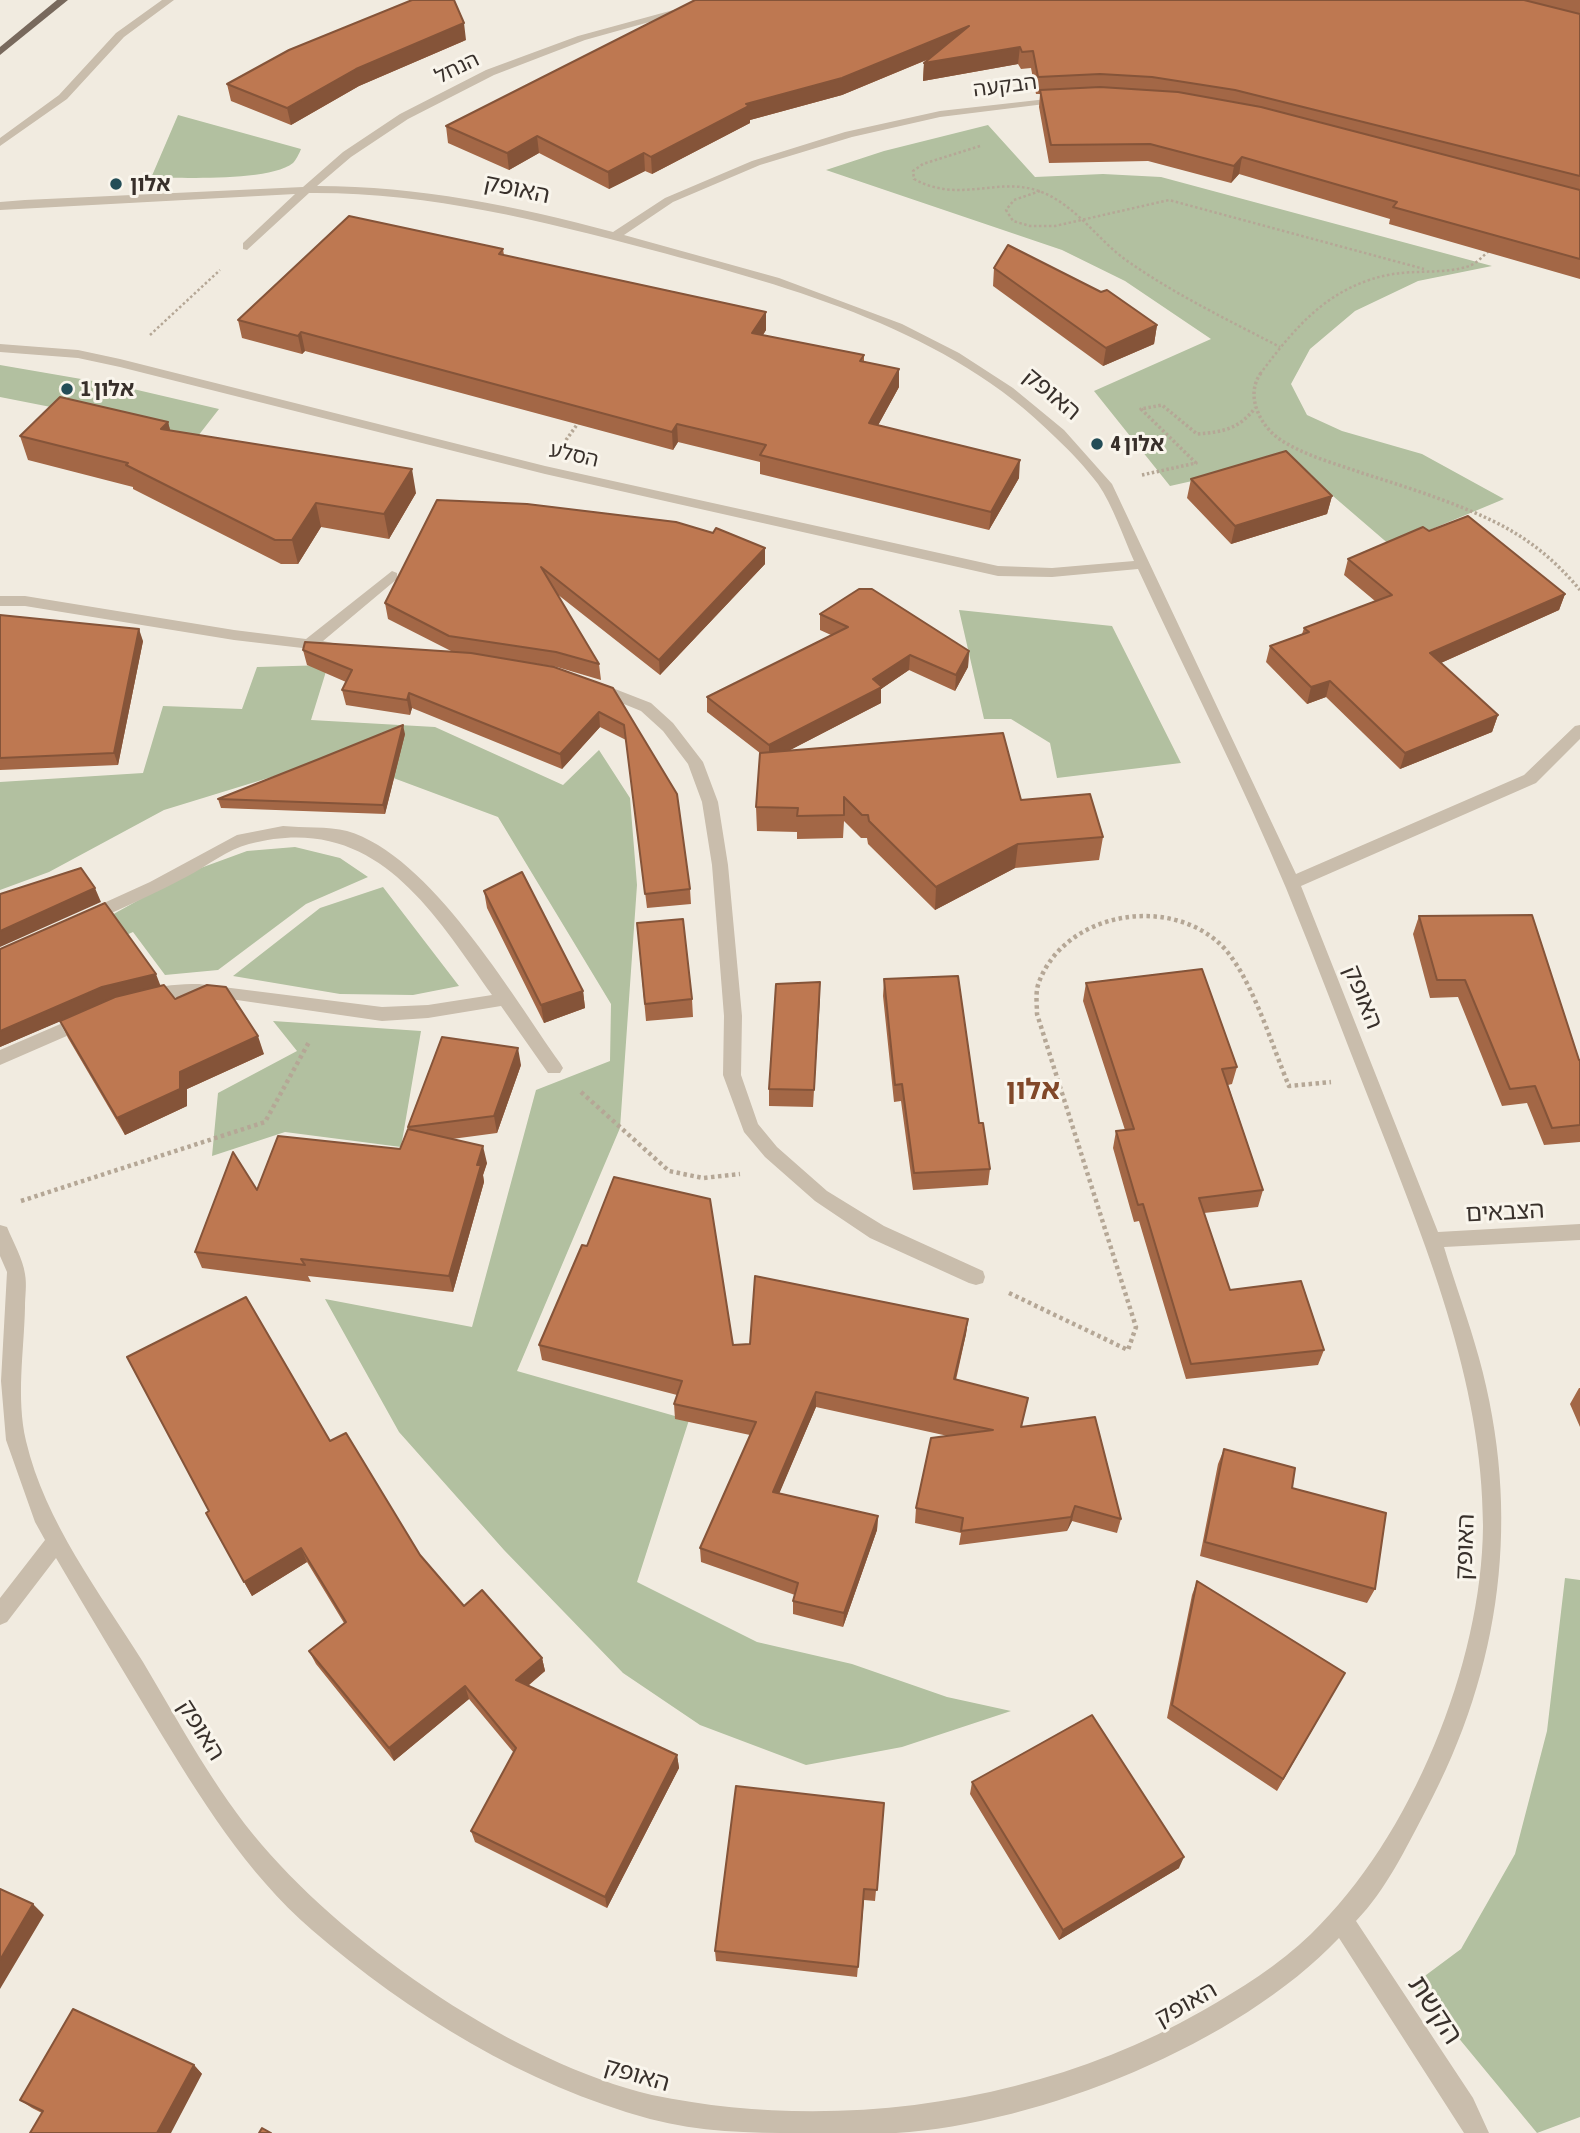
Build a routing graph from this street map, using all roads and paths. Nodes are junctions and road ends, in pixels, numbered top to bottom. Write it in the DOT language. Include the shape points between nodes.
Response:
graph roads {
  1 [pos="63,0"];
  2 [pos="169,0"];
  3 [pos="723,0"];
  4 [pos="0,52"];
  5 [pos="1069,99"];
  6 [pos="986,107"];
  7 [pos="0,143"];
  8 [pos="310,189"];
  9 [pos="1041,190"];
  10 [pos="0,206"];
  11 [pos="1079,219"];
  12 [pos="615,236"];
  13 [pos="1494,245"];
  14 [pos="247,246"];
  15 [pos="1430,270"];
  16 [pos="1280,346"];
  17 [pos="0,348"];
  18 [pos="120,363"];
  19 [pos="1255,408"];
  20 [pos="584,414"];
  21 [pos="545,470"];
  22 [pos="1105,484"];
  23 [pos="1142,564"];
  24 [pos="392,576"];
  25 [pos="1580,590"];
  26 [pos="0,601"];
  27 [pos="309,644"];
  28 [pos="350,649"];
  29 [pos="577,681"];
  30 [pos="1580,730"];
  31 [pos="1292,883"];
  32 [pos="72,924"];
  33 [pos="504,999"];
  34 [pos="132,1003"];
  35 [pos="327,1009"];
  36 [pos="107,1012"];
  37 [pos="0,1058"];
  38 [pos="554,1069"];
  39 [pos="1369,1079"];
  40 [pos="771,1152"];
  41 [pos="13,1204"];
  42 [pos="1580,1232"];
  43 [pos="0,1233"];
  44 [pos="1432,1240"];
  45 [pos="976,1277"];
  46 [pos="57,1540"];
  47 [pos="0,1615"];
  48 [pos="1341,1920"];
  49 [pos="1477,2133"];
  1 -- 4 [label="main road"];
  2 -- 7 [label="street" via="120,35 63,97"];
  3 -- 8 [label="street, הנחל" via="620,26 531,56 462,86 361,144"];
  5 -- 6 [label="street, הבקעה"];
  6 -- 9 [label="path" via="999,130 992,141 923,164 913,172 914,179 940,193 1006,186"];
  6 -- 12 [label="street, הבקעה" via="849,134 756,163 670,200"];
  8 -- 10 [label="street, האופק"];
  8 -- 12 [label="street, האופק" via="440,198"];
  8 -- 14 [label="street, הנחל"];
  9 -- 11 [label="path"];
  9 -- 11 [label="path" via="1014,200 1006,210 1013,221 1055,226"];
  11 -- 15 [label="path" via="1169,200"];
  11 -- 16 [label="path" via="1123,258 1177,294"];
  12 -- 22 [label="street, האופק" via="831,298 916,334 1015,393 1065,437"];
  13 -- 15 [label="path" via="1470,266"];
  14 -- 18 [label="path"];
  15 -- 16 [label="path" via="1392,274 1355,285 1322,302"];
  16 -- 19 [label="path" via="1257,377"];
  17 -- 18 [label="street, הסלע" via="56,351"];
  18 -- 21 [label="street, הסלע"];
  19 -- 22 [label="path" via="1235,430 1197,435 1162,405 1141,409 1196,463"];
  19 -- 25 [label="path" via="1265,427 1306,453 1479,513 1509,529 1541,549"];
  20 -- 21 [label="path"];
  21 -- 23 [label="street, הסלע" via="998,571 1072,574"];
  22 -- 23 [label="street, האופק"];
  23 -- 31 [label="street, האופק"];
  24 -- 27 [label="street"];
  26 -- 27 [label="street"];
  27 -- 28 [label="street"];
  29 -- 40 [label="street" via="646,707 695,762 709,802 720,865 733,1016 732,1075 750,1127"];
  30 -- 31 [label="street" via="1530,779"];
  31 -- 39 [label="street, האופק"];
  32 -- 33 [label="street" via="243,839 283,832 344,836 389,860 436,904"];
  33 -- 35 [label="street" via="430,1012"];
  33 -- 38 [label="street"];
  34 -- 35 [label="street" via="158,993 185,990"];
  35 -- 41 [label="path" via="265,1122"];
  36 -- 37 [label="street"];
  38 -- 40 [label="path" via="669,1171 703,1178 737,1176"];
  39 -- 44 [label="street, האופק"];
  39 -- 45 [label="path" via="1289,1086 1234,961 1218,942 1198,929 1147,915 1112,919 1081,932 1048,965 1038,984 1037,1014 1136,1327 1128,1350"];
  40 -- 45 [label="street" via="821,1196 877,1232"];
  42 -- 44 [label="street, הצבאים"];
  43 -- 46 [label="street, האופק" via="16,1272 11,1381 16,1440 45,1522"];
  44 -- 48 [label="street, האופק" via="1470,1360 1487,1451 1493,1526 1487,1604 1469,1682 1437,1767 1394,1847"];
  46 -- 47 [label="street"];
  46 -- 48 [label="street, האופק" via="197,1772 251,1850 319,1921 435,2010 581,2084 653,2108 752,2123 858,2126 960,2112 1062,2088 1169,2043 1252,1996 1314,1948"];
  48 -- 49 [label="street, הקשת"];
}
